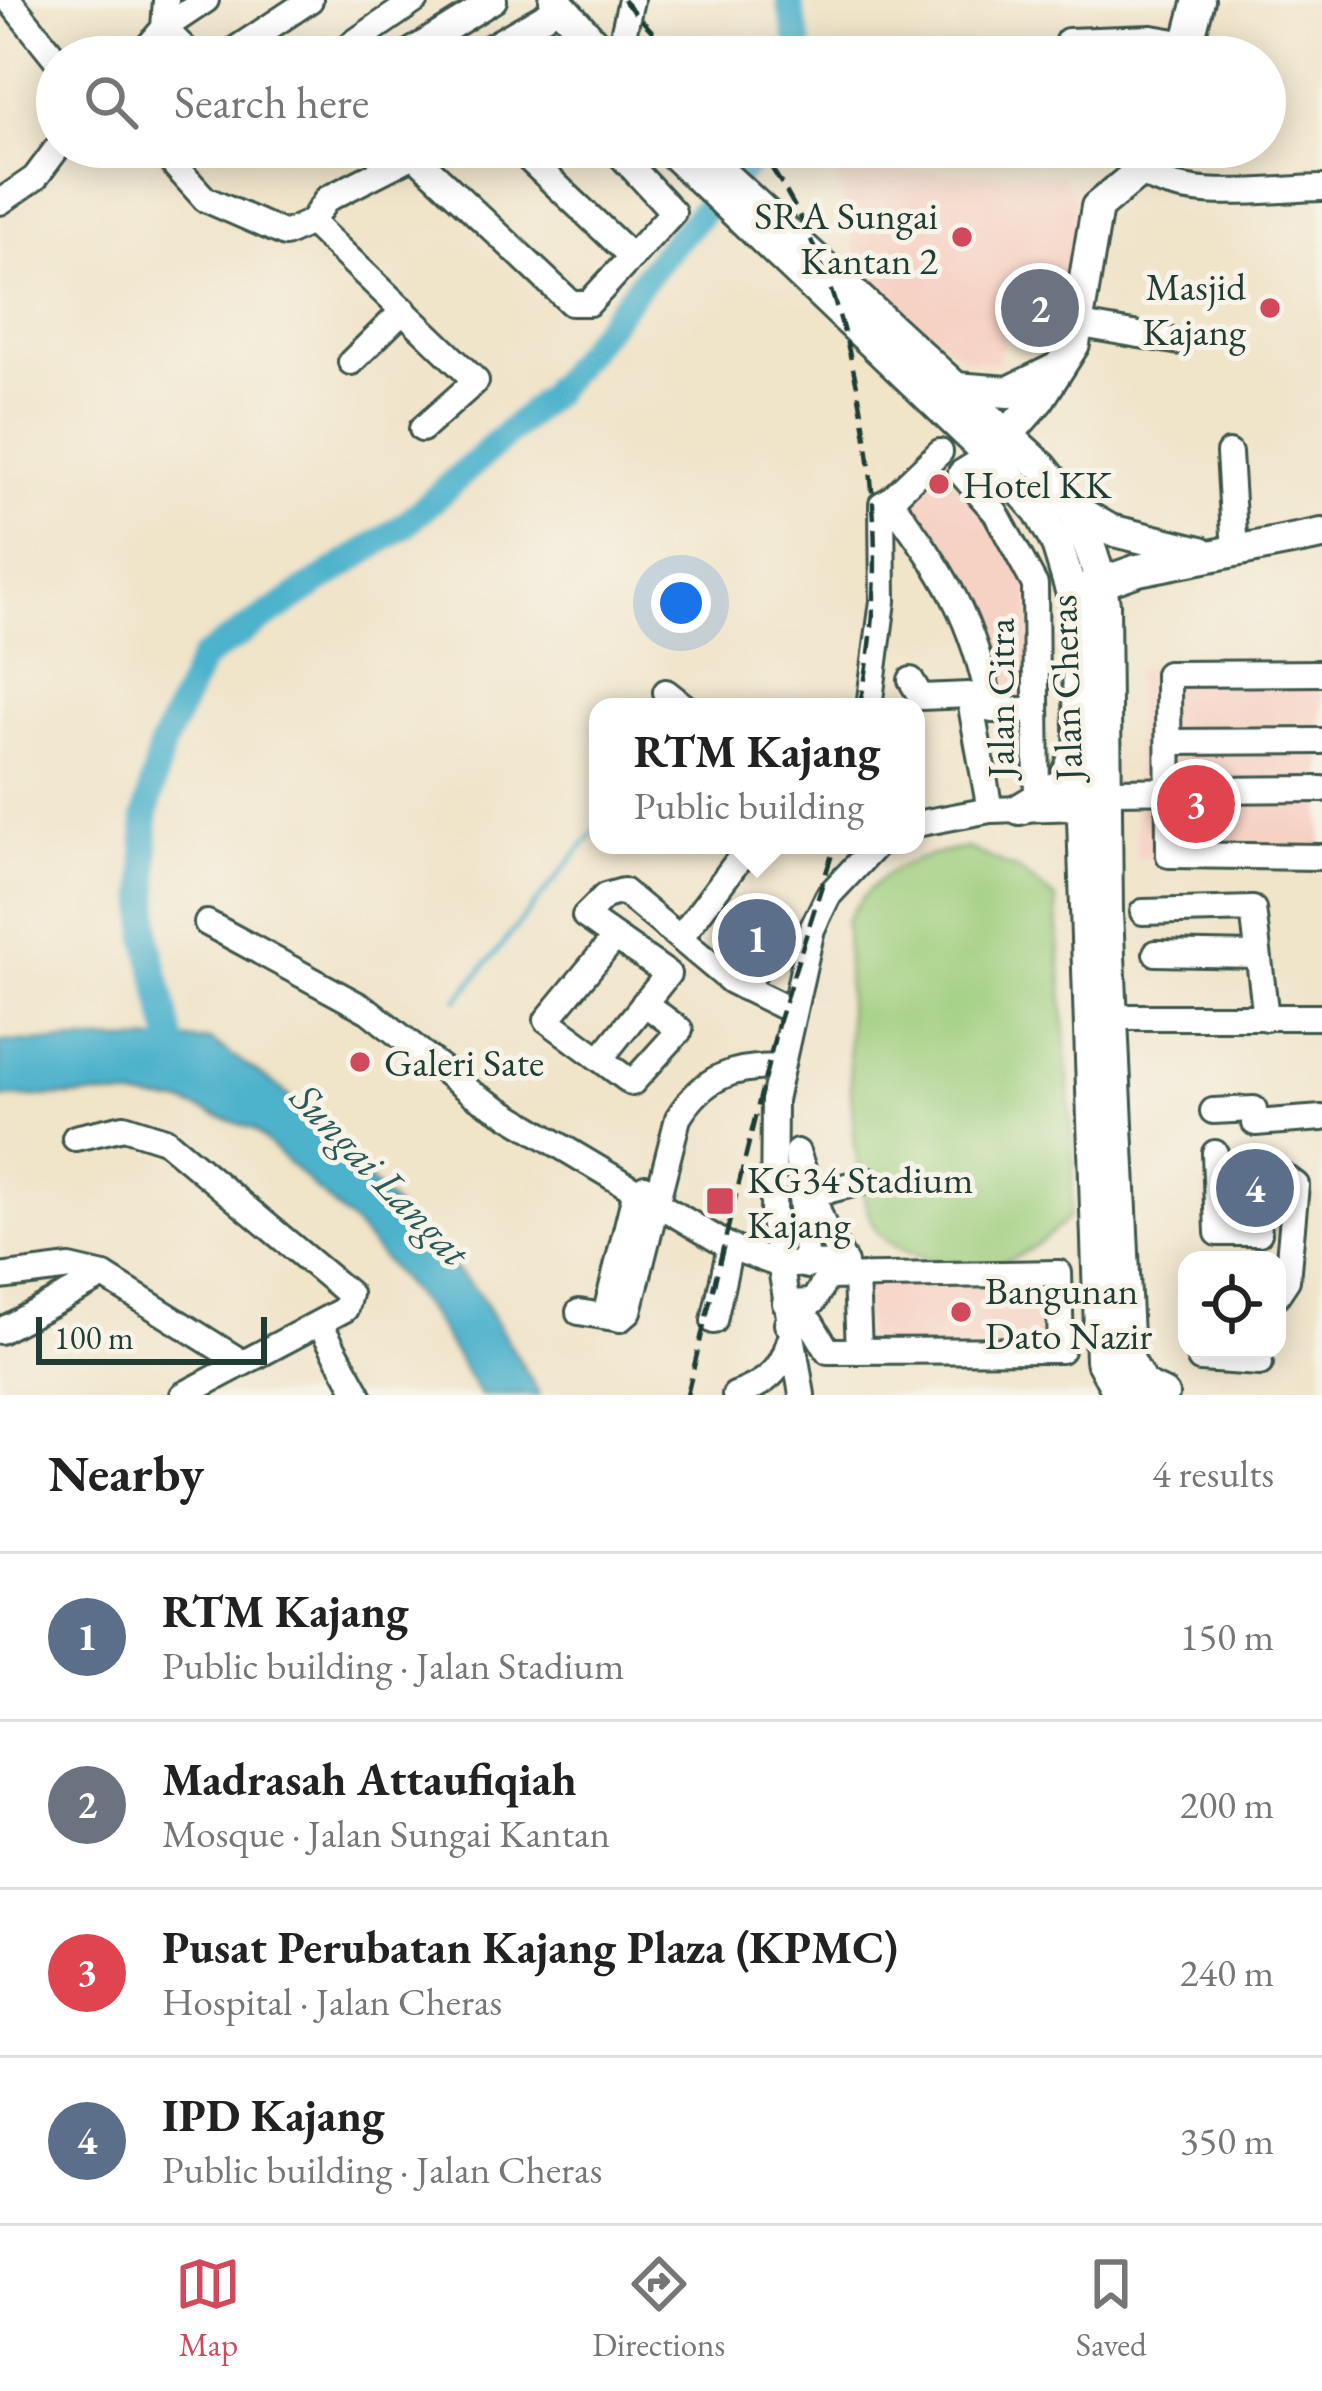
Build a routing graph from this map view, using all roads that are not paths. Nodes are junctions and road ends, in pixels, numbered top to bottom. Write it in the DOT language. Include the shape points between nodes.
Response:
graph roads {
  1 [pos="9,0"];
  2 [pos="166,0"];
  3 [pos="206,0"];
  4 [pos="310,0"];
  5 [pos="416,0"];
  6 [pos="494,0"];
  7 [pos="631,0"];
  8 [pos="1199,0"];
  9 [pos="545,5"];
  10 [pos="164,28"];
  11 [pos="38,36"];
  12 [pos="157,36"];
  13 [pos="172,36"];
  14 [pos="256,36"];
  15 [pos="364,36"];
  16 [pos="436,36"];
  17 [pos="502,36"];
  18 [pos="566,36"];
  19 [pos="581,36"];
  20 [pos="623,36"];
  21 [pos="1190,36"];
  22 [pos="42,168"];
  23 [pos="178,168"];
  24 [pos="389,168"];
  25 [pos="439,168"];
  26 [pos="538,168"];
  27 [pos="634,168"];
  28 [pos="704,168"];
  29 [pos="1137,168"];
  30 [pos="1156,168"];
  31 [pos="1322,188"];
  32 [pos="0,202"];
  33 [pos="737,204"];
  34 [pos="310,222"];
  35 [pos="632,256"];
  36 [pos="404,310"];
  37 [pos="1081,325"];
  38 [pos="1180,342"];
  39 [pos="1067,356"];
  40 [pos="352,362"];
  41 [pos="955,388"];
  42 [pos="422,429"];
  43 [pos="998,446"];
  44 [pos="940,452"];
  45 [pos="1229,453"];
  46 [pos="890,500"];
  47 [pos="1072,508"];
  48 [pos="1322,534"];
  49 [pos="1227,553"];
  50 [pos="1085,580"];
  51 [pos="1322,673"];
  52 [pos="910,680"];
  53 [pos="870,698"];
  54 [pos="1036,710"];
  55 [pos="1080,739"];
  56 [pos="1322,741"];
  57 [pos="1169,742"];
  58 [pos="1322,789"];
  59 [pos="1169,791"];
  60 [pos="1095,799"];
  61 [pos="1016,807"];
  62 [pos="925,822"];
  63 [pos="743,854"];
  64 [pos="843,854"];
  65 [pos="868,854"];
  66 [pos="1322,856"];
  67 [pos="828,896"];
  68 [pos="1143,912"];
  69 [pos="207,922"];
  70 [pos="680,938"];
  71 [pos="614,940"];
  72 [pos="1156,953"];
  73 [pos="1254,955"];
  74 [pos="763,959"];
  75 [pos="744,988"];
  76 [pos="644,1004"];
  77 [pos="792,1011"];
  78 [pos="1113,1017"];
  79 [pos="1322,1017"];
  80 [pos="1266,1018"];
  81 [pos="600,1059"];
  82 [pos="781,1068"];
  83 [pos="773,1105"];
  84 [pos="1213,1111"];
  85 [pos="1322,1118"];
  86 [pos="75,1138"];
  87 [pos="797,1152"];
  88 [pos="1215,1153"];
  89 [pos="1257,1176"];
  90 [pos="869,1180"];
  91 [pos="811,1195"];
  92 [pos="645,1199"];
  93 [pos="1259,1233"];
  94 [pos="730,1247"];
  95 [pos="779,1264"];
  96 [pos="807,1265"];
  97 [pos="104,1276"];
  98 [pos="856,1276"];
  99 [pos="0,1277"];
  100 [pos="1286,1281"];
  101 [pos="579,1312"];
  102 [pos="714,1321"];
  103 [pos="787,1322"];
  104 [pos="320,1324"];
  105 [pos="0,1331"];
  106 [pos="860,1351"];
  107 [pos="1128,1359"];
  108 [pos="1200,1359"];
  109 [pos="1260,1363"];
  110 [pos="243,1364"];
  111 [pos="353,1393"];
  112 [pos="183,1395"];
  113 [pos="735,1395"];
  114 [pos="802,1395"];
  115 [pos="1121,1395"];
  116 [pos="1163,1395"];
  1 -- 11 [label="street"];
  2 -- 10 [label="street"];
  3 -- 10 [label="street"];
  4 -- 14 [label="street"];
  5 -- 15 [label="street"];
  6 -- 16 [label="street"];
  7 -- 20 [label="street"];
  8 -- 21 [label="main road"];
  9 -- 17 [label="street"];
  9 -- 18 [label="main road"];
  9 -- 19 [label="main road"];
  10 -- 12 [label="street"];
  10 -- 13 [label="street"];
  22 -- 32 [label="street"];
  23 -- 34 [label="street" via="214,205 278,233"];
  24 -- 34 [label="street" via="326,200"];
  25 -- 35 [label="street" via="571,303 589,303"];
  26 -- 35 [label="street"];
  27 -- 35 [label="street" via="673,212"];
  28 -- 33 [label="main road, Jalan Cheras"];
  29 -- 37 [label="main road" via="1104,196 1091,220"];
  30 -- 31 [label="street" via="1173,188"];
  33 -- 41 [label="main road, Jalan Cheras"];
  33 -- 43 [label="main road, Jalan Cheras"];
  34 -- 36 [label="street"];
  36 -- 40 [label="street"];
  36 -- 42 [label="street" via="476,380"];
  37 -- 38 [label="street"];
  37 -- 39 [label="main road"];
  39 -- 41 [label="main road" via="1044,379 1009,392"];
  39 -- 43 [label="main road"];
  41 -- 43 [label="main road, Jalan Cheras"];
  43 -- 47 [label="main road, Jalan Cheras" via="1042,467"];
  43 -- 50 [label="main road, Jalan Cheras"];
  43 -- 54 [label="street, Jalan Citra" via="961,473 996,513 1035,585"];
  44 -- 46 [label="street"];
  45 -- 49 [label="street"];
  46 -- 53 [label="street" via="882,504 884,602"];
  46 -- 54 [label="street" via="946,575 991,710"];
  47 -- 49 [label="main road" via="1110,530"];
  47 -- 50 [label="main road, Jalan Cheras"];
  48 -- 49 [label="main road"];
  49 -- 50 [label="main road"];
  50 -- 55 [label="main road, Jalan Cheras"];
  50 -- 60 [label="main road, Jalan Cheras"];
  51 -- 57 [label="street" via="1168,674"];
  52 -- 61 [label="street" via="921,697 969,695"];
  54 -- 61 [label="street, Jalan Citra"];
  55 -- 60 [label="main road, Jalan Cheras"];
  55 -- 61 [label="main road" via="1064,782"];
  56 -- 57 [label="street"];
  57 -- 59 [label="street"];
  58 -- 59 [label="street"];
  59 -- 60 [label="street"];
  59 -- 66 [label="street" via="1169,855"];
  60 -- 61 [label="street"];
  60 -- 78 [label="main road, Jalan Cheras"];
  60 -- 115 [label="main road, Jalan Cheras" via="1101,1360"];
  61 -- 62 [label="street"];
  63 -- 70 [label="street"];
  64 -- 67 [label="street"];
  65 -- 67 [label="street"];
  67 -- 77 [label="street" via="802,956"];
  68 -- 73 [label="street" via="1253,909"];
  69 -- 92 [label="street" via="369,1011 472,1094"];
  70 -- 71 [label="street" via="623,891 585,916"];
  70 -- 75 [label="street"];
  71 -- 76 [label="street" via="668,974"];
  71 -- 81 [label="street" via="548,1020"];
  72 -- 73 [label="street"];
  73 -- 80 [label="street" via="1265,978"];
  74 -- 75 [label="street"];
  75 -- 77 [label="street"];
  76 -- 81 [label="street"];
  76 -- 81 [label="street" via="680,1030 632,1083"];
  77 -- 82 [label="street"];
  78 -- 80 [label="street"];
  78 -- 107 [label="main road, Jalan Cheras"];
  79 -- 80 [label="street"];
  82 -- 83 [label="street"];
  82 -- 92 [label="street" via="742,1065 692,1096"];
  83 -- 87 [label="street"];
  83 -- 95 [label="street"];
  84 -- 85 [label="street"];
  86 -- 104 [label="street" via="124,1127 180,1149 350,1294 345,1309"];
  87 -- 91 [label="street"];
  87 -- 96 [label="street"];
  88 -- 93 [label="street" via="1218,1233"];
  89 -- 100 [label="street" via="1284,1175 1297,1185"];
  90 -- 91 [label="street"];
  91 -- 96 [label="street" via="845,1263"];
  92 -- 94 [label="street"];
  92 -- 101 [label="street" via="605,1316"];
  94 -- 95 [label="street"];
  94 -- 102 [label="street"];
  95 -- 96 [label="street"];
  95 -- 103 [label="street"];
  97 -- 99 [label="street" via="70,1268"];
  97 -- 105 [label="street"];
  97 -- 110 [label="street"];
  98 -- 103 [label="street" via="827,1277 813,1302"];
  98 -- 106 [label="street"];
  98 -- 106 [label="street" via="1059,1273 1061,1350"];
  103 -- 106 [label="street" via="812,1323 828,1351"];
  103 -- 113 [label="street" via="780,1367"];
  103 -- 114 [label="street"];
  104 -- 110 [label="street"];
  104 -- 111 [label="street"];
  107 -- 115 [label="main road, Jalan Cheras"];
  107 -- 116 [label="main road" via="1142,1385"];
  108 -- 109 [label="street"];
  110 -- 112 [label="street"];
}
